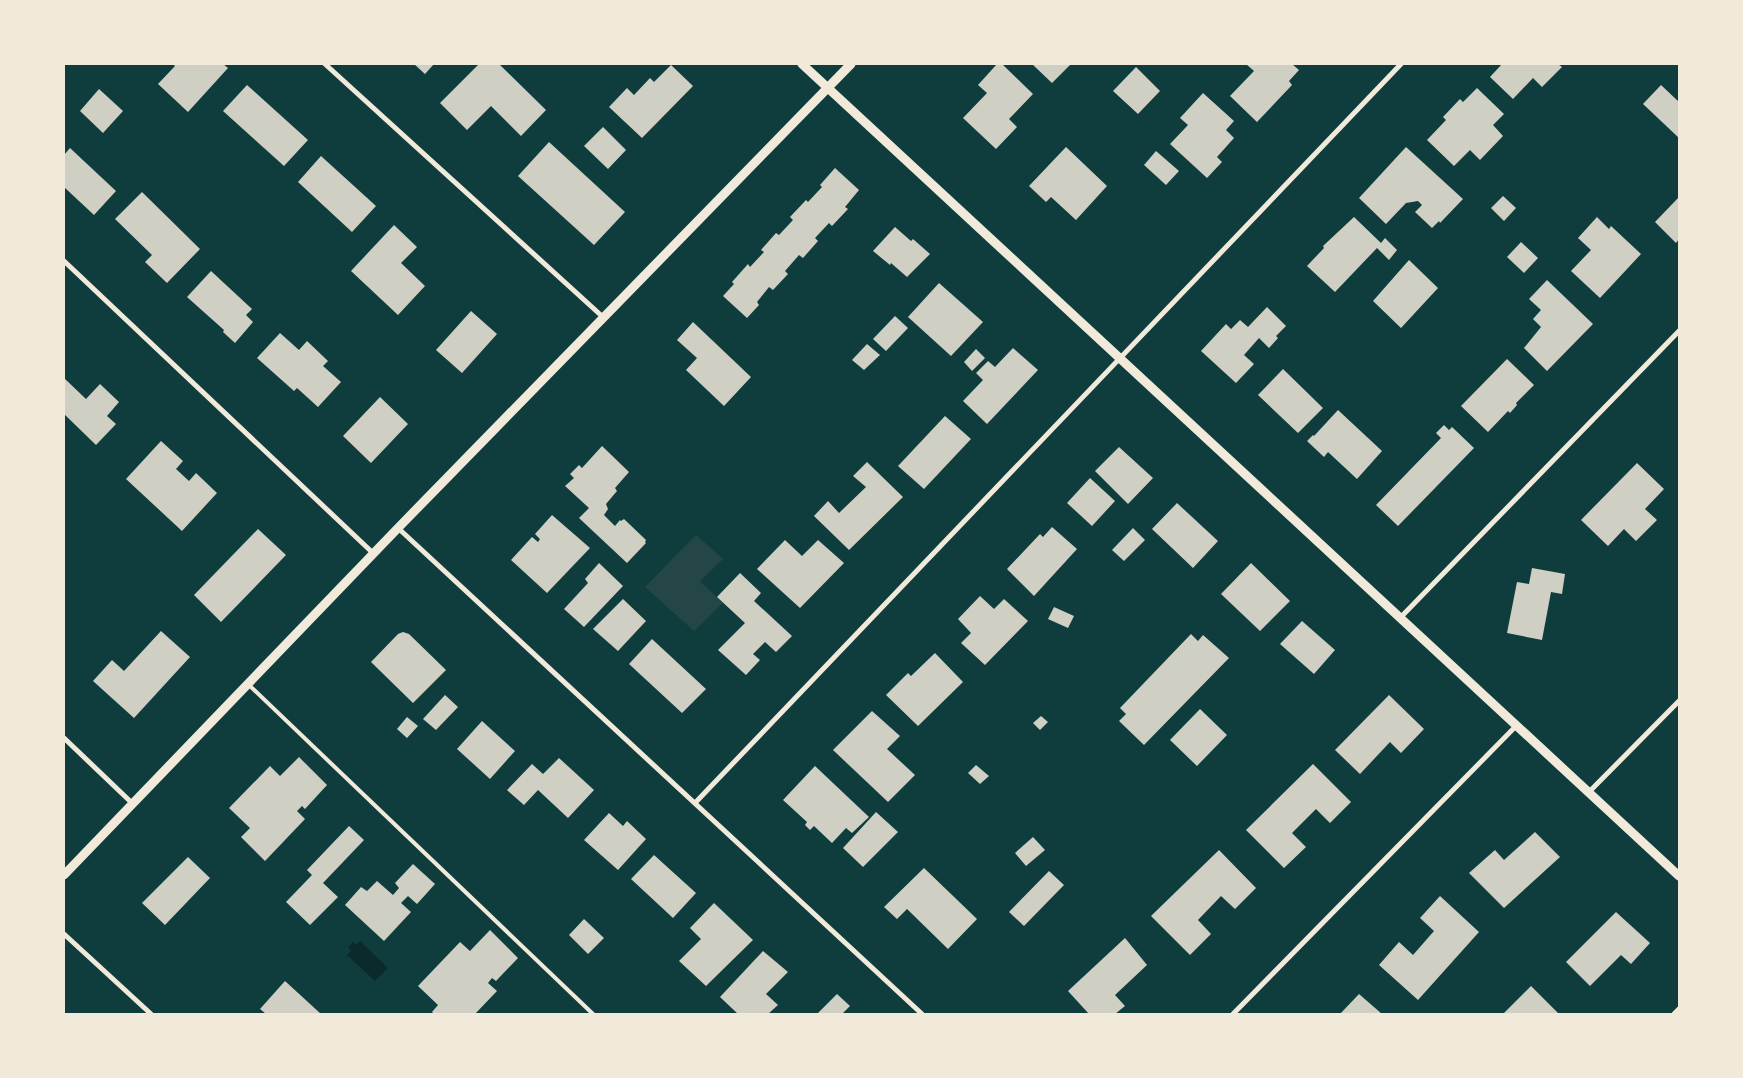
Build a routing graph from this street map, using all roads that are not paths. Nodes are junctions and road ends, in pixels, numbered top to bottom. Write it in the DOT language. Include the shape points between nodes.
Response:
graph roads {
  1 [pos="325,64"];
  2 [pos="802,64"];
  3 [pos="851,64"];
  4 [pos="1401,64"];
  5 [pos="828,88"];
  6 [pos="64,261"];
  7 [pos="604,318"];
  8 [pos="1679,331"];
  9 [pos="1120,360"];
  10 [pos="398,528"];
  11 [pos="374,554"];
  12 [pos="1400,618"];
  13 [pos="249,685"];
  14 [pos="1679,701"];
  15 [pos="1517,724"];
  16 [pos="64,738"];
  17 [pos="1589,792"];
  18 [pos="695,803"];
  19 [pos="133,804"];
  20 [pos="64,875"];
  21 [pos="1679,876"];
  22 [pos="64,934"];
  23 [pos="1679,1009"];
  24 [pos="151,1014"];
  25 [pos="593,1014"];
  26 [pos="922,1014"];
  27 [pos="1233,1014"];
  28 [pos="1674,1014"];
  1 -- 7 [label="street"];
  2 -- 5 [label="street"];
  3 -- 5 [label="street"];
  4 -- 9 [label="street"];
  5 -- 7 [label="street"];
  5 -- 9 [label="street"];
  6 -- 11 [label="street"];
  7 -- 10 [label="street"];
  8 -- 12 [label="street"];
  9 -- 12 [label="street"];
  9 -- 18 [label="street"];
  10 -- 11 [label="street"];
  10 -- 18 [label="street"];
  11 -- 13 [label="street"];
  12 -- 15 [label="street"];
  13 -- 19 [label="street"];
  13 -- 25 [label="lane"];
  14 -- 17 [label="street"];
  15 -- 17 [label="street"];
  15 -- 27 [label="street"];
  16 -- 19 [label="street"];
  17 -- 21 [label="street"];
  18 -- 26 [label="street"];
  19 -- 20 [label="street"];
  22 -- 24 [label="street"];
  23 -- 28 [label="street"];
}
